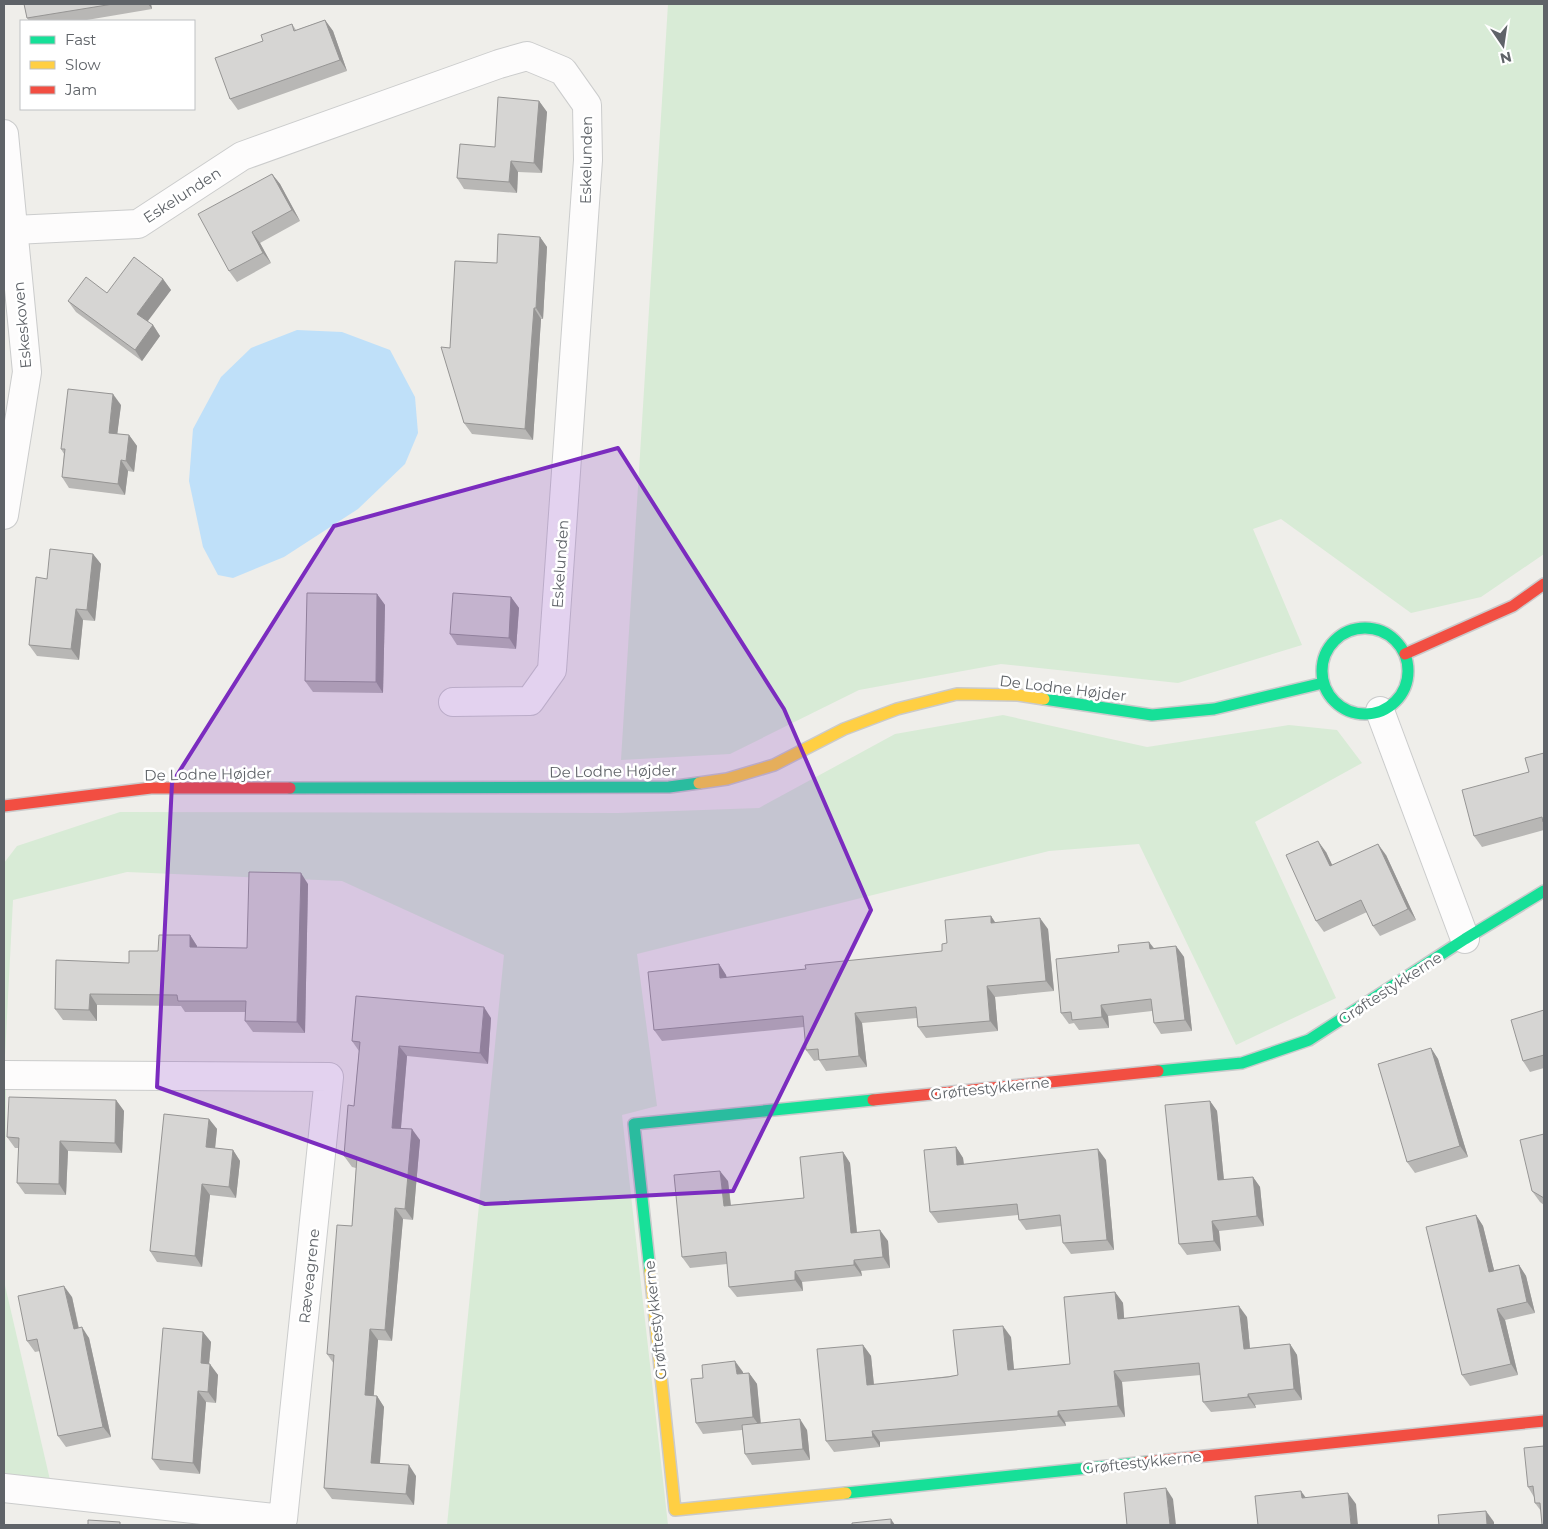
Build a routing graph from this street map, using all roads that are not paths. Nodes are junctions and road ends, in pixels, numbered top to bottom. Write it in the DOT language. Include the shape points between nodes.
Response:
graph roads {
  1 [pos="4,134"];
  2 [pos="14,230"];
  3 [pos="4,515"];
  4 [pos="1544,584"];
  5 [pos="1405,654"];
  6 [pos="1323,683"];
  7 [pos="453,702"];
  8 [pos="1380,711"];
  9 [pos="4,806"];
  10 [pos="1544,891"];
  11 [pos="1465,939"];
  12 [pos="4,1075"];
  13 [pos="1544,1421"];
  14 [pos="4,1488"];
  1 -- 2 [label="street, Eskeskoven"];
  2 -- 3 [label="street, Eskeskoven" via="27,372"];
  2 -- 7 [label="street, Eskelunden" via="138,224 242,156 527,56 563,71 587,105 588,160 552,670 530,701"];
  4 -- 5 [label="street" via="1513,606"];
  5 -- 6 [label="street" via="1390,635 1366,627 1353,629 1331,643 1324,655"];
  5 -- 8 [label="street" via="1408,668 1404,688 1392,704"];
  6 -- 8 [label="street" via="1330,696 1352,712 1367,714"];
  6 -- 9 [label="street, De Lodne Højder" via="1214,709 1152,714 1018,695 957,694 897,709 774,764 727,779 669,787 151,788"];
  8 -- 11 [label="street"];
  10 -- 11 [label="street, Grøftestykkerne"];
  11 -- 13 [label="street, Grøftestykkerne" via="1309,1040 1242,1063 634,1124 676,1510"];
  12 -- 14 [label="street, Ræveagrene" via="330,1077 283,1519"];
}
